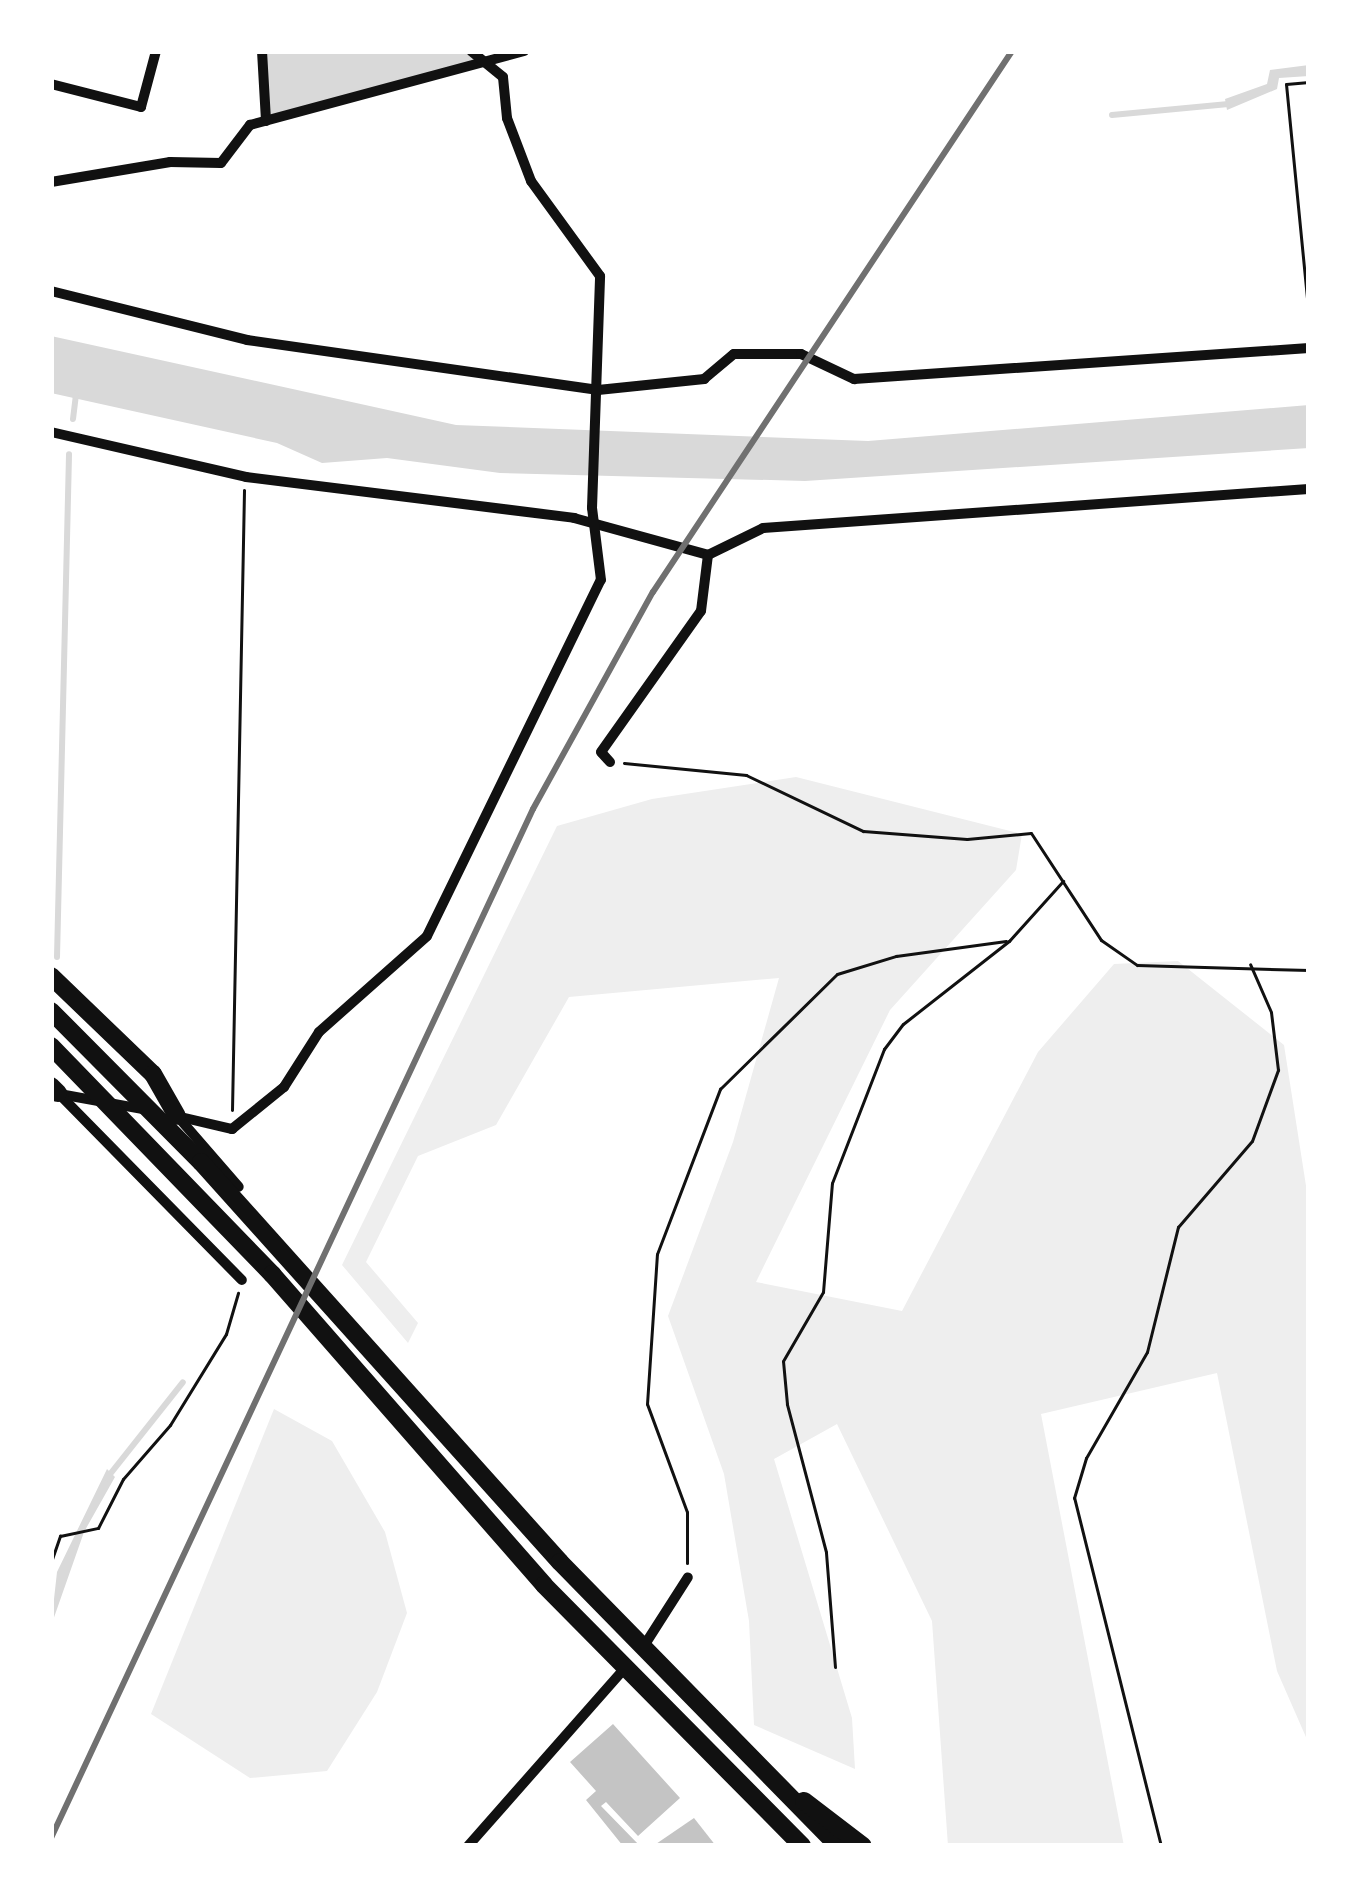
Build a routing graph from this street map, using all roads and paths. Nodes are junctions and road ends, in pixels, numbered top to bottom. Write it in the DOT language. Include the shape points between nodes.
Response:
graph roads {
  1 [pos="156,51"];
  2 [pos="262,51"];
  3 [pos="471,51"];
  4 [pos="524,51"];
  5 [pos="492,61"];
  6 [pos="1309,82"];
  7 [pos="51,83"];
  8 [pos="266,121"];
  9 [pos="51,182"];
  10 [pos="51,291"];
  11 [pos="1309,319"];
  12 [pos="1309,348"];
  13 [pos="597,396"];
  14 [pos="51,432"];
  15 [pos="246,477"];
  16 [pos="1309,489"];
  17 [pos="599,524"];
  18 [pos="708,555"];
  19 [pos="610,762"];
  20 [pos="1063,881"];
  21 [pos="1009,940"];
  22 [pos="1250,964"];
  23 [pos="1309,970"];
  24 [pos="51,976"];
  25 [pos="51,1011"];
  26 [pos="51,1046"];
  27 [pos="53,1090"];
  28 [pos="177,1116"];
  29 [pos="232,1129"];
  30 [pos="239,1187"];
  31 [pos="242,1280"];
  32 [pos="51,1562"];
  33 [pos="688,1577"];
  34 [pos="642,1649"];
  35 [pos="835,1667"];
  36 [pos="624,1669"];
  37 [pos="751,1765"];
  38 [pos="744,1794"];
  39 [pos="468,1846"];
  40 [pos="786,1846"];
  41 [pos="802,1846"];
  42 [pos="838,1846"];
  43 [pos="863,1846"];
  44 [pos="1161,1846"];
  1 -- 7 [label="street" via="141,106"];
  2 -- 8 [label="street"];
  3 -- 5 [label="street"];
  4 -- 5 [label="street"];
  5 -- 8 [label="street"];
  5 -- 13 [label="street" via="531,181 600,276"];
  6 -- 11 [label="path" via="1286,84"];
  8 -- 9 [label="street" via="250,125 221,163 170,162"];
  10 -- 13 [label="street" via="247,340"];
  12 -- 13 [label="street" via="854,379 801,354 734,354 704,379"];
  13 -- 17 [label="street" via="592,508"];
  14 -- 15 [label="street"];
  15 -- 17 [label="street"];
  15 -- 29 [label="path"];
  16 -- 18 [label="street" via="763,528"];
  17 -- 18 [label="street"];
  17 -- 29 [label="street" via="601,580 427,936 319,1031 284,1087"];
  18 -- 19 [label="street" via="701,611 601,752"];
  19 -- 20 [label="path" via="746,775 863,831 967,839 1031,833"];
  20 -- 21 [label="path"];
  20 -- 22 [label="path" via="1101,940 1136,965"];
  21 -- 33 [label="path" via="896,956 837,974 720,1089 655,1275 647,1404 687,1512"];
  21 -- 35 [label="path" via="903,1024 884,1049 832,1184 823,1292 783,1361 826,1552"];
  22 -- 23 [label="path"];
  22 -- 44 [label="path" via="1270,1012 1278,1070 1252,1141 1178,1227 1147,1352 1086,1458 1074,1498"];
  24 -- 28 [label="highway" via="153,1074"];
  25 -- 34 [label="highway"];
  26 -- 36 [label="highway"];
  27 -- 28 [label="street"];
  27 -- 31 [label="street"];
  28 -- 29 [label="street"];
  28 -- 30 [label="street"];
  31 -- 32 [label="path" via="226,1334 170,1425 123,1479 98,1528 60,1536"];
  33 -- 34 [label="street"];
  34 -- 37 [label="highway"];
  36 -- 38 [label="highway"];
  36 -- 39 [label="street"];
  37 -- 42 [label="highway"];
  37 -- 43 [label="highway"];
  38 -- 40 [label="highway"];
  38 -- 41 [label="highway"];
}
